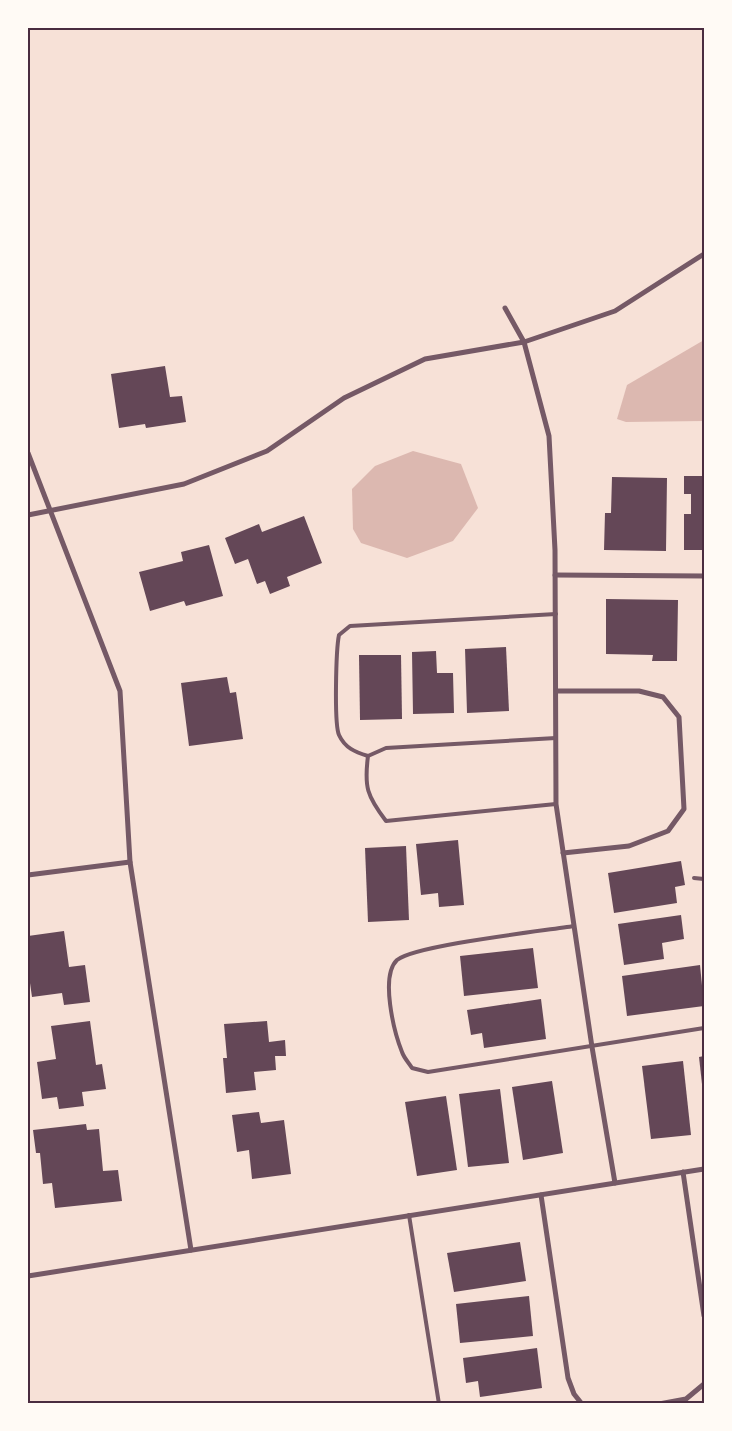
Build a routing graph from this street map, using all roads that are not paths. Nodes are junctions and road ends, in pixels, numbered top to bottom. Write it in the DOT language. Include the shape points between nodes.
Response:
graph roads {
  1 [pos="704,254"];
  2 [pos="505,308"];
  3 [pos="524,342"];
  4 [pos="28,453"];
  5 [pos="50,509"];
  6 [pos="28,515"];
  7 [pos="555,574"];
  8 [pos="704,576"];
  9 [pos="556,614"];
  10 [pos="557,691"];
  11 [pos="556,738"];
  12 [pos="368,756"];
  13 [pos="556,804"];
  14 [pos="563,853"];
  15 [pos="130,862"];
  16 [pos="28,875"];
  17 [pos="694,878"];
  18 [pos="704,879"];
  19 [pos="574,926"];
  20 [pos="704,1028"];
  21 [pos="592,1047"];
  22 [pos="704,1169"];
  23 [pos="683,1172"];
  24 [pos="615,1183"];
  25 [pos="541,1194"];
  26 [pos="409,1215"];
  27 [pos="190,1250"];
  28 [pos="28,1276"];
  29 [pos="704,1316"];
  30 [pos="704,1384"];
  31 [pos="439,1404"];
  32 [pos="582,1404"];
  33 [pos="659,1404"];
  1 -- 3 [label="street" via="615,311"];
  2 -- 3 [label="street"];
  3 -- 5 [label="street" via="425,359 344,398 267,452 184,484"];
  3 -- 7 [label="street" via="549,436"];
  4 -- 5 [label="street"];
  5 -- 6 [label="street"];
  5 -- 15 [label="street" via="120,691"];
  7 -- 8 [label="street"];
  7 -- 9 [label="street"];
  9 -- 10 [label="street"];
  9 -- 12 [label="lane" via="350,626 339,635 336,651 338,734 349,750"];
  10 -- 11 [label="street"];
  10 -- 14 [label="street" via="638,691 663,697 679,717 684,809 668,831 629,846"];
  11 -- 12 [label="lane" via="386,748"];
  11 -- 13 [label="street"];
  12 -- 13 [label="lane" via="366,776 370,800 386,821"];
  13 -- 14 [label="street"];
  14 -- 19 [label="street"];
  15 -- 16 [label="street"];
  15 -- 27 [label="street"];
  17 -- 18 [label="lane"];
  19 -- 21 [label="street"];
  19 -- 21 [label="lane" via="434,948 398,960 390,970 390,1006 402,1053 412,1068 428,1072"];
  20 -- 21 [label="lane"];
  21 -- 24 [label="street"];
  22 -- 23 [label="street"];
  23 -- 24 [label="street"];
  23 -- 29 [label="street"];
  24 -- 25 [label="street"];
  25 -- 26 [label="street"];
  25 -- 32 [label="street" via="568,1378"];
  26 -- 27 [label="street"];
  26 -- 31 [label="lane"];
  27 -- 28 [label="street"];
  30 -- 33 [label="street" via="686,1399"];
}
